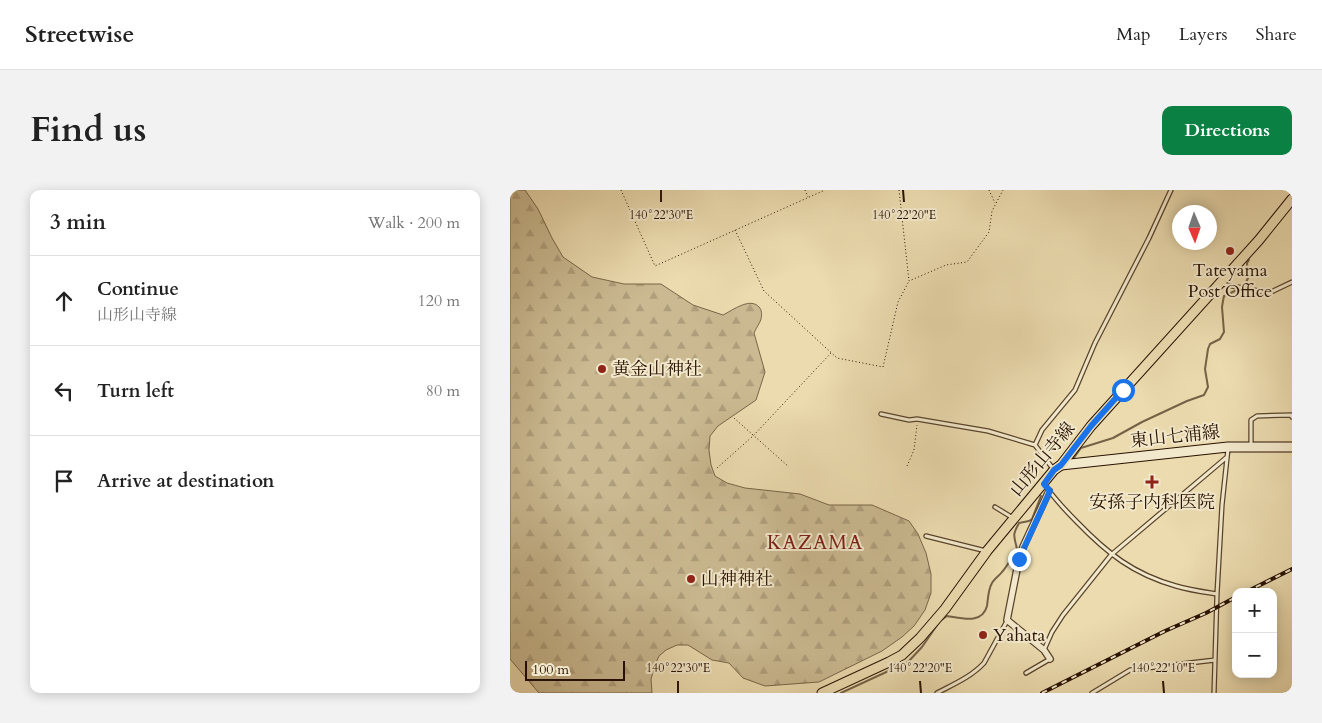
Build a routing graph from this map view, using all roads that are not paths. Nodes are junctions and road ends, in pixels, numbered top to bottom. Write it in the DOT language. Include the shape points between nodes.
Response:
graph roads {
  1 [pos="1171,190"];
  2 [pos="1292,200"];
  3 [pos="1292,282"];
  4 [pos="1219,283"];
  5 [pos="881,414"];
  6 [pos="1292,417"];
  7 [pos="1035,446"];
  8 [pos="1228,447"];
  9 [pos="1251,447"];
  10 [pos="1292,447"];
  11 [pos="1227,457"];
  12 [pos="1058,468"];
  13 [pos="1047,487"];
  14 [pos="995,507"];
  15 [pos="1013,518"];
  16 [pos="926,536"];
  17 [pos="987,551"];
  18 [pos="1111,555"];
  19 [pos="1217,594"];
  20 [pos="1007,620"];
  21 [pos="1044,650"];
  22 [pos="1050,659"];
  23 [pos="1216,660"];
  24 [pos="1026,673"];
  25 [pos="822,693"];
  26 [pos="937,693"];
  27 [pos="1092,693"];
  28 [pos="1214,693"];
  1 -- 7 [label="lane" via="1075,390 1042,430"];
  2 -- 4 [label="main road, 山形山寺線"];
  3 -- 4 [label="lane" via="1269,293"];
  4 -- 12 [label="main road, 山形山寺線" via="1091,426"];
  5 -- 7 [label="lane" via="988,431"];
  6 -- 9 [label="lane" via="1257,416 1251,420"];
  7 -- 12 [label="lane"];
  8 -- 9 [label="main road, 東山七浦線"];
  8 -- 11 [label="lane"];
  8 -- 12 [label="main road, 東山七浦線"];
  9 -- 10 [label="main road, 東山七浦線"];
  11 -- 18 [label="lane"];
  11 -- 19 [label="lane"];
  12 -- 13 [label="main road, 山形山寺線"];
  13 -- 15 [label="main road, 山形山寺線"];
  13 -- 18 [label="lane" via="1063,508"];
  13 -- 20 [label="street" via="1019,559"];
  14 -- 15 [label="lane"];
  15 -- 17 [label="main road, 山形山寺線"];
  16 -- 17 [label="lane"];
  17 -- 25 [label="main road, 山形山寺線" via="945,609 902,655"];
  18 -- 19 [label="lane" via="1132,568 1176,586"];
  18 -- 21 [label="lane" via="1063,615"];
  19 -- 23 [label="lane"];
  20 -- 21 [label="street"];
  20 -- 26 [label="lane" via="984,663 964,679"];
  21 -- 22 [label="street"];
  22 -- 24 [label="lane"];
  23 -- 27 [label="lane" via="1130,670"];
  23 -- 28 [label="lane"];
}
